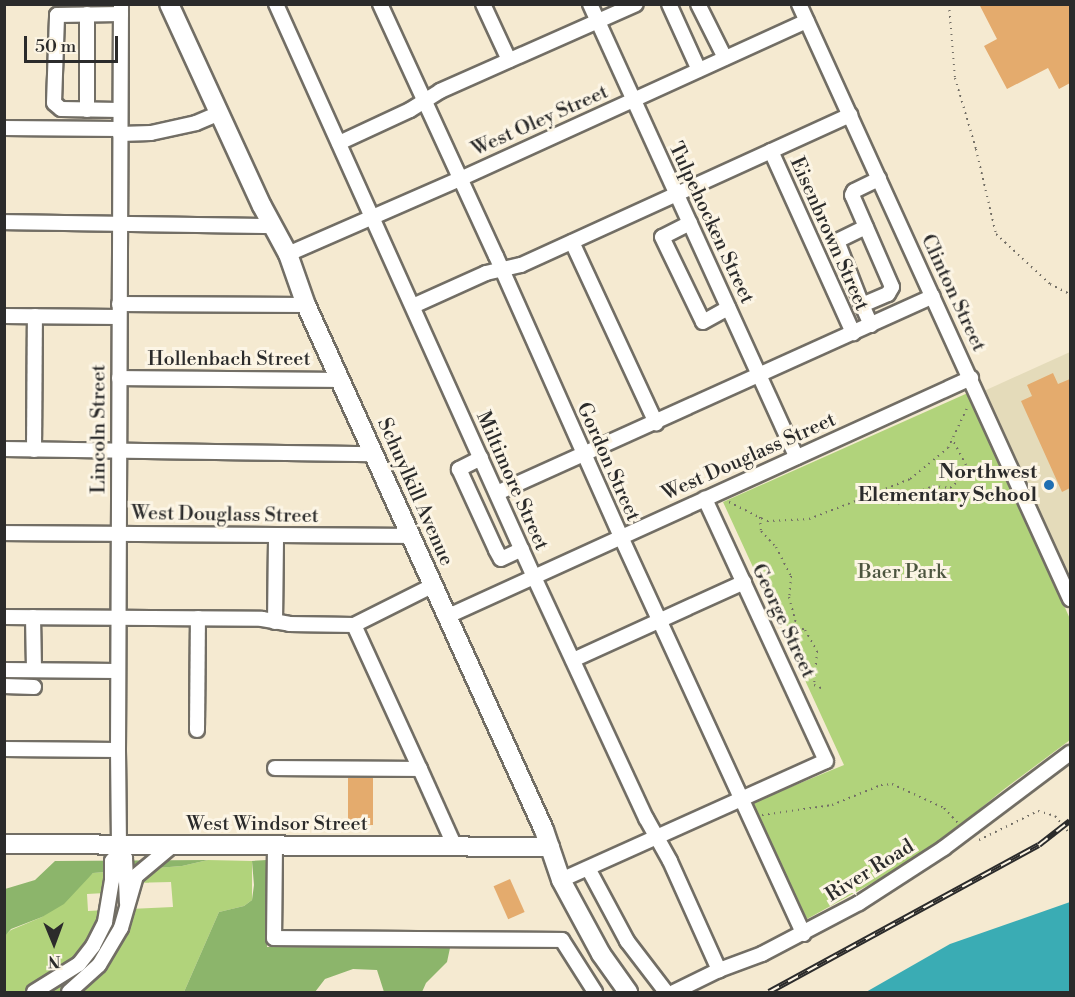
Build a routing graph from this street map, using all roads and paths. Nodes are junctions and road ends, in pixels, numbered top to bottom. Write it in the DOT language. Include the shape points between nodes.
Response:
graph roads {
  1 [pos="169,4"];
  2 [pos="276,4"];
  3 [pos="380,4"];
  4 [pos="483,4"];
  5 [pos="590,4"];
  6 [pos="636,4"];
  7 [pos="669,4"];
  8 [pos="698,4"];
  9 [pos="799,4"];
  10 [pos="950,4"];
  11 [pos="121,9"];
  12 [pos="87,14"];
  13 [pos="597,21"];
  14 [pos="807,21"];
  15 [pos="725,58"];
  16 [pos="509,60"];
  17 [pos="699,70"];
  18 [pos="633,100"];
  19 [pos="424,101"];
  20 [pos="87,110"];
  21 [pos="120,110"];
  22 [pos="219,113"];
  23 [pos="850,115"];
  24 [pos="4,128"];
  25 [pos="120,131"];
  26 [pos="339,143"];
  27 [pos="771,151"];
  28 [pos="460,179"];
  29 [pos="879,179"];
  30 [pos="676,194"];
  31 [pos="373,217"];
  32 [pos="4,222"];
  33 [pos="120,223"];
  34 [pos="690,223"];
  35 [pos="273,226"];
  36 [pos="866,227"];
  37 [pos="837,241"];
  38 [pos="572,242"];
  39 [pos="814,247"];
  40 [pos="288,254"];
  41 [pos="501,270"];
  42 [pos="1071,294"];
  43 [pos="933,296"];
  44 [pos="306,305"];
  45 [pos="862,305"];
  46 [pos="413,306"];
  47 [pos="728,308"];
  48 [pos="119,310"];
  49 [pos="4,316"];
  50 [pos="35,316"];
  51 [pos="871,325"];
  52 [pos="853,333"];
  53 [pos="759,376"];
  54 [pos="119,378"];
  55 [pos="339,380"];
  56 [pos="973,384"];
  57 [pos="656,423"];
  58 [pos="952,439"];
  59 [pos="4,449"];
  60 [pos="34,450"];
  61 [pos="118,450"];
  62 [pos="374,454"];
  63 [pos="584,454"];
  64 [pos="481,458"];
  65 [pos="796,458"];
  66 [pos="497,493"];
  67 [pos="710,497"];
  68 [pos="898,504"];
  69 [pos="760,517"];
  70 [pos="4,533"];
  71 [pos="118,534"];
  72 [pos="276,535"];
  73 [pos="410,536"];
  74 [pos="621,537"];
  75 [pos="522,549"];
  76 [pos="534,577"];
  77 [pos="744,582"];
  78 [pos="432,586"];
  79 [pos="1071,599"];
  80 [pos="4,617"];
  81 [pos="33,617"];
  82 [pos="446,617"];
  83 [pos="118,618"];
  84 [pos="198,618"];
  85 [pos="659,621"];
  86 [pos="275,622"];
  87 [pos="354,625"];
  88 [pos="573,660"];
  89 [pos="4,670"];
  90 [pos="34,670"];
  91 [pos="118,671"];
  92 [pos="4,686"];
  93 [pos="34,687"];
  94 [pos="821,688"];
  95 [pos="197,730"];
  96 [pos="4,749"];
  97 [pos="118,750"];
  98 [pos="1071,753"];
  99 [pos="274,768"];
  100 [pos="420,769"];
  101 [pos="742,799"];
  102 [pos="751,816"];
  103 [pos="964,832"];
  104 [pos="1071,834"];
  105 [pos="657,838"];
  106 [pos="4,844"];
  107 [pos="172,846"];
  108 [pos="275,846"];
  109 [pos="455,847"];
  110 [pos="550,847"];
  111 [pos="119,849"];
  112 [pos="576,875"];
  113 [pos="128,903"];
  114 [pos="804,934"];
  115 [pos="719,970"];
  116 [pos="34,993"];
  117 [pos="69,993"];
  118 [pos="595,993"];
  119 [pos="628,993"];
  120 [pos="666,993"];
  121 [pos="674,993"];
  1 -- 22 [label="main road, Schuylkill Avenue"];
  2 -- 26 [label="street, Miltimore Street"];
  3 -- 19 [label="street, Gordon Street"];
  4 -- 16 [label="street"];
  5 -- 13 [label="street, Tulpehocken Street"];
  6 -- 13 [label="street"];
  7 -- 17 [label="street"];
  8 -- 15 [label="street"];
  9 -- 14 [label="street, Clinton Street"];
  10 -- 42 [label="path" via="955,78 996,234 1050,284"];
  11 -- 12 [label="street"];
  11 -- 21 [label="street, Lincoln Street"];
  12 -- 20 [label="street"];
  12 -- 20 [label="street" via="59,14 55,18 54,103 61,109"];
  13 -- 16 [label="street"];
  13 -- 18 [label="street, Tulpehocken Street"];
  14 -- 15 [label="street, West Oley Street"];
  14 -- 23 [label="street, Clinton Street"];
  15 -- 17 [label="street, West Oley Street"];
  16 -- 19 [label="street"];
  17 -- 18 [label="street, West Oley Street"];
  18 -- 28 [label="street, West Oley Street"];
  18 -- 30 [label="street, Tulpehocken Street"];
  19 -- 26 [label="street"];
  19 -- 28 [label="street, Gordon Street"];
  20 -- 21 [label="street"];
  21 -- 25 [label="street, Lincoln Street"];
  22 -- 25 [label="street" via="196,123 151,133"];
  22 -- 35 [label="main road, Schuylkill Avenue"];
  23 -- 27 [label="street"];
  23 -- 29 [label="street, Clinton Street"];
  24 -- 25 [label="street"];
  25 -- 33 [label="street, Lincoln Street"];
  26 -- 31 [label="street, Miltimore Street"];
  27 -- 30 [label="street"];
  27 -- 39 [label="street, Eisenbrown Street"];
  28 -- 31 [label="street, West Oley Street"];
  28 -- 41 [label="street, Gordon Street"];
  29 -- 36 [label="street" via="852,195"];
  29 -- 43 [label="street, Clinton Street"];
  30 -- 34 [label="street, Tulpehocken Street"];
  30 -- 38 [label="street"];
  31 -- 40 [label="street, West Oley Street"];
  31 -- 46 [label="street, Miltimore Street"];
  32 -- 33 [label="street"];
  33 -- 35 [label="street"];
  33 -- 48 [label="street, Lincoln Street"];
  34 -- 47 [label="street, Tulpehocken Street"];
  34 -- 47 [label="street" via="662,237 703,322"];
  35 -- 40 [label="main road, Schuylkill Avenue"];
  36 -- 37 [label="street"];
  36 -- 45 [label="street" via="892,287 888,294"];
  37 -- 39 [label="street" via="831,239"];
  37 -- 45 [label="street"];
  38 -- 41 [label="street"];
  38 -- 57 [label="street"];
  39 -- 52 [label="street, Eisenbrown Street"];
  40 -- 44 [label="main road, Schuylkill Avenue"];
  41 -- 46 [label="street"];
  41 -- 63 [label="street, Gordon Street"];
  43 -- 51 [label="street"];
  43 -- 56 [label="street, Clinton Street"];
  44 -- 48 [label="street"];
  44 -- 55 [label="main road, Schuylkill Avenue"];
  45 -- 51 [label="street"];
  46 -- 64 [label="street, Miltimore Street"];
  47 -- 53 [label="street, Tulpehocken Street"];
  48 -- 50 [label="street"];
  48 -- 54 [label="street, Lincoln Street"];
  49 -- 50 [label="street"];
  50 -- 60 [label="street"];
  51 -- 52 [label="street"];
  52 -- 53 [label="street"];
  53 -- 57 [label="street"];
  53 -- 65 [label="street, Tulpehocken Street"];
  54 -- 55 [label="street, Hollenbach Street"];
  54 -- 61 [label="street, Lincoln Street"];
  55 -- 62 [label="main road, Schuylkill Avenue"];
  56 -- 58 [label="path"];
  56 -- 65 [label="street, West Douglass Street"];
  56 -- 79 [label="street, Clinton Street"];
  57 -- 63 [label="street"];
  58 -- 68 [label="path" via="966,465 960,480 950,488 933,486 906,496"];
  58 -- 69 [label="path" via="948,448 910,479 809,519 767,521"];
  59 -- 60 [label="street"];
  60 -- 61 [label="street"];
  61 -- 62 [label="street"];
  61 -- 71 [label="street, Lincoln Street"];
  62 -- 73 [label="main road, Schuylkill Avenue"];
  63 -- 66 [label="street"];
  63 -- 74 [label="street, Gordon Street"];
  64 -- 66 [label="street, Miltimore Street"];
  64 -- 75 [label="street" via="459,469 501,559"];
  65 -- 67 [label="street, West Douglass Street"];
  66 -- 75 [label="street, Miltimore Street"];
  67 -- 69 [label="path"];
  67 -- 74 [label="street, West Douglass Street"];
  67 -- 77 [label="street, George Street"];
  69 -- 94 [label="path" via="761,531 776,547 791,576 789,597 797,626 806,630 817,651 814,685"];
  70 -- 71 [label="street, West Douglass Street"];
  71 -- 72 [label="street, West Douglass Street"];
  71 -- 83 [label="street, Lincoln Street"];
  72 -- 73 [label="street, West Douglass Street"];
  72 -- 86 [label="street"];
  73 -- 78 [label="main road, Schuylkill Avenue"];
  74 -- 76 [label="street, West Douglass Street"];
  74 -- 85 [label="street, Gordon Street"];
  75 -- 76 [label="street, Miltimore Street"];
  76 -- 82 [label="street, West Douglass Street"];
  76 -- 88 [label="street, Miltimore Street"];
  77 -- 85 [label="street"];
  77 -- 101 [label="street, George Street" via="826,761"];
  78 -- 82 [label="main road, Schuylkill Avenue"];
  78 -- 87 [label="street"];
  80 -- 81 [label="street"];
  81 -- 83 [label="street"];
  81 -- 90 [label="street"];
  82 -- 110 [label="main road, Schuylkill Avenue"];
  83 -- 84 [label="street"];
  83 -- 91 [label="street, Lincoln Street"];
  84 -- 86 [label="street"];
  84 -- 95 [label="street"];
  85 -- 88 [label="street"];
  85 -- 101 [label="street, Gordon Street"];
  86 -- 87 [label="street"];
  87 -- 100 [label="street"];
  88 -- 105 [label="street, Miltimore Street"];
  89 -- 90 [label="street"];
  90 -- 91 [label="street"];
  91 -- 97 [label="street, Lincoln Street"];
  92 -- 93 [label="street"];
  96 -- 97 [label="street"];
  97 -- 111 [label="street, Lincoln Street"];
  98 -- 103 [label="street, River Road"];
  99 -- 100 [label="street"];
  100 -- 109 [label="street"];
  101 -- 102 [label="street, Gordon Street"];
  101 -- 105 [label="street"];
  102 -- 103 [label="path" via="832,805 892,784 944,808"];
  102 -- 114 [label="street, Gordon Street"];
  103 -- 104 [label="path" via="975,841 1038,811 1055,816"];
  103 -- 114 [label="street, River Road" via="859,903"];
  105 -- 112 [label="street"];
  105 -- 115 [label="street, Miltimore Street"];
  106 -- 111 [label="main road, West Windsor Street"];
  107 -- 108 [label="main road, West Windsor Street"];
  107 -- 111 [label="main road, West Windsor Street"];
  107 -- 113 [label="street, Lincoln Street" via="136,876"];
  108 -- 109 [label="main road, West Windsor Street"];
  108 -- 118 [label="street" via="274,938 562,940"];
  109 -- 110 [label="main road, West Windsor Street"];
  110 -- 112 [label="main road, Schuylkill Avenue"];
  111 -- 113 [label="street, Lincoln Street" via="125,858"];
  111 -- 116 [label="street, Lincoln Street" via="112,861 105,922 93,946 80,964"];
  112 -- 119 [label="main road, Schuylkill Avenue" via="601,954"];
  112 -- 120 [label="street, Schuylkill Avenue"];
  113 -- 117 [label="street, Lincoln Street" via="122,928 99,964"];
  114 -- 115 [label="street, River Road"];
  115 -- 121 [label="street, River Road"];
}
